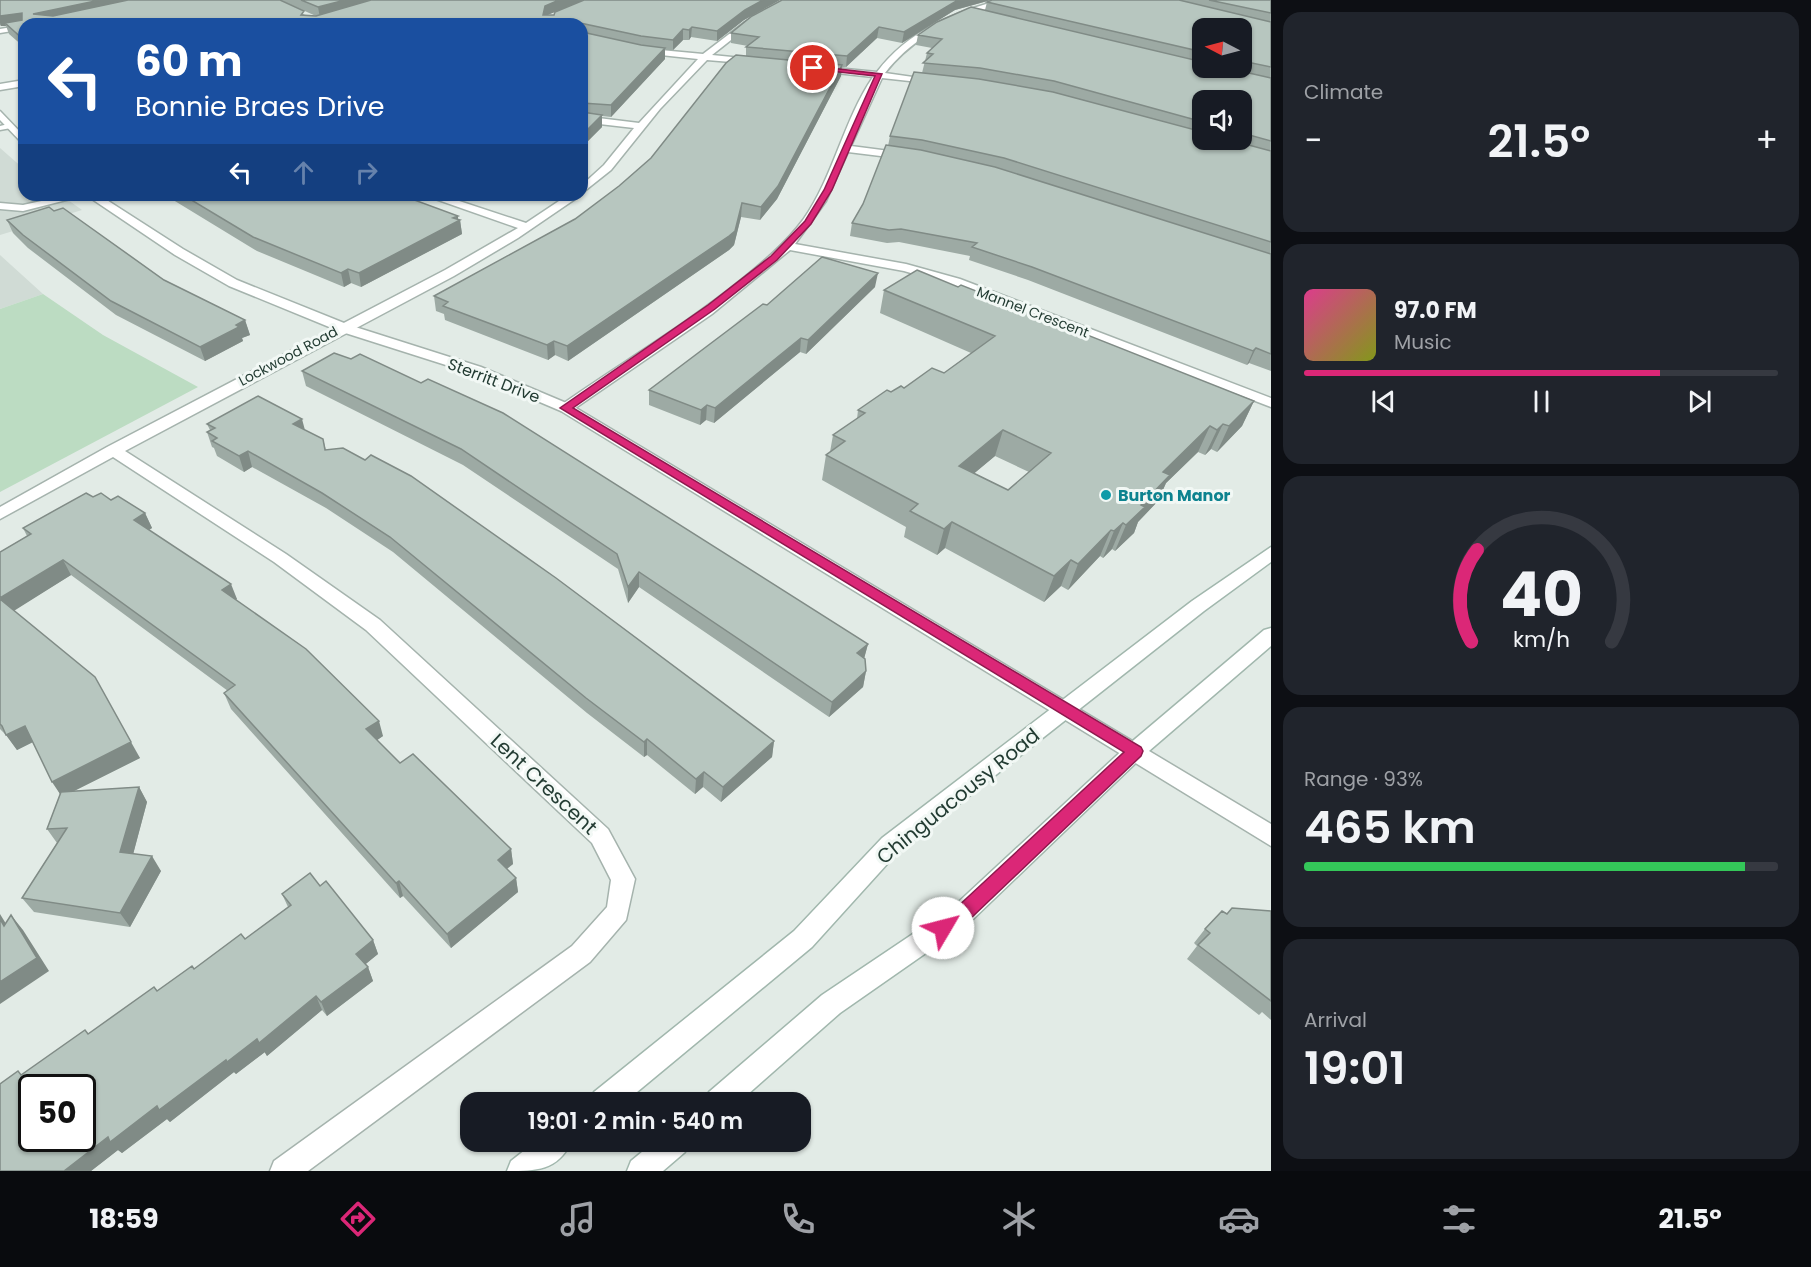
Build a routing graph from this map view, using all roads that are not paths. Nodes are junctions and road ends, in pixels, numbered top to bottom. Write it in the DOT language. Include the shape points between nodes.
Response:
graph roads {
  1 [pos="791,0"];
  2 [pos="1009,0"];
  3 [pos="968,12"];
  4 [pos="992,18"];
  5 [pos="18,28"];
  6 [pos="0,32"];
  7 [pos="632,48"];
  8 [pos="704,58"];
  9 [pos="762,63"];
  10 [pos="809,68"];
  11 [pos="879,74"];
  12 [pos="946,82"];
  13 [pos="18,84"];
  14 [pos="0,87"];
  15 [pos="0,114"];
  16 [pos="588,120"];
  17 [pos="642,126"];
  18 [pos="4,127"];
  19 [pos="18,138"];
  20 [pos="844,148"];
  21 [pos="919,157"];
  22 [pos="588,185"];
  23 [pos="54,201"];
  24 [pos="101,201"];
  25 [pos="448,201"];
  26 [pos="566,201"];
  27 [pos="0,206"];
  28 [pos="527,227"];
  29 [pos="787,246"];
  30 [pos="344,328"];
  31 [pos="1271,403"];
  32 [pos="566,408"];
  33 [pos="112,450"];
  34 [pos="0,514"];
  35 [pos="1271,553"];
  36 [pos="1271,635"];
  37 [pos="1066,710"];
  38 [pos="1135,751"];
  39 [pos="1271,836"];
  40 [pos="616,1092"];
  41 [pos="730,1092"];
  42 [pos="544,1152"];
  43 [pos="663,1152"];
  44 [pos="284,1171"];
  45 [pos="521,1171"];
  46 [pos="641,1171"];
  1 -- 8 [label="street" via="722,39"];
  2 -- 3 [label="street"];
  3 -- 4 [label="street"];
  3 -- 11 [label="street" via="914,39"];
  5 -- 6 [label="street"];
  7 -- 8 [label="street"];
  8 -- 9 [label="street"];
  8 -- 17 [label="street"];
  10 -- 11 [label="street"];
  11 -- 12 [label="street"];
  11 -- 20 [label="street"];
  13 -- 14 [label="street"];
  15 -- 18 [label="street"];
  16 -- 17 [label="street"];
  17 -- 22 [label="street" via="618,159"];
  18 -- 19 [label="street"];
  20 -- 21 [label="street"];
  20 -- 29 [label="street" via="828,190"];
  23 -- 27 [label="lane" via="23,208"];
  24 -- 30 [label="street, Sterritt Drive" via="233,283"];
  25 -- 28 [label="street"];
  26 -- 28 [label="street, Lockwood Road"];
  28 -- 30 [label="street, Lockwood Road"];
  29 -- 31 [label="street, Mannel Crescent" via="956,282"];
  29 -- 32 [label="street" via="712,307"];
  30 -- 32 [label="street, Sterritt Drive" via="476,370"];
  30 -- 33 [label="street, Lockwood Road"];
  32 -- 37 [label="street, Sterritt Drive"];
  33 -- 34 [label="street, Lockwood Road"];
  33 -- 44 [label="street, Lent Crescent" via="280,558 373,625 600,836 623,879 618,912 581,954"];
  35 -- 37 [label="street, Chinguacousy Road"];
  36 -- 38 [label="street"];
  37 -- 38 [label="street, Sterritt Drive"];
  37 -- 40 [label="street, Chinguacousy Road" via="890,845 802,939"];
  38 -- 39 [label="street, Sterritt Drive"];
  38 -- 41 [label="street" via="961,915 831,1004"];
  42 -- 45 [label="street"];
  43 -- 46 [label="street"];
}
